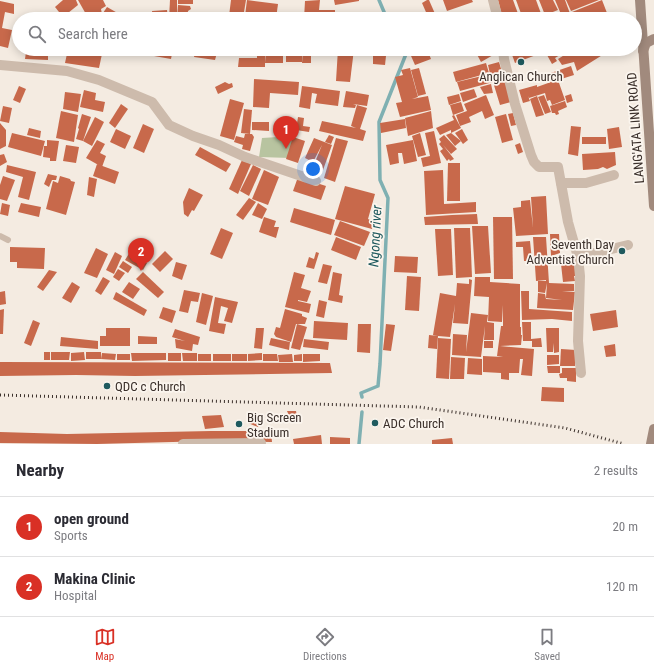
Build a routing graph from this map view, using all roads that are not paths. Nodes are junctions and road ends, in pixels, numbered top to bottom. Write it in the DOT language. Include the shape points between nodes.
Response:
graph roads {
  1 [pos="493,0"];
  2 [pos="640,0"];
  3 [pos="496,12"];
  4 [pos="641,12"];
  5 [pos="642,34"];
  6 [pos="654,39"];
  7 [pos="643,51"];
  8 [pos="504,56"];
  9 [pos="0,65"];
  10 [pos="614,175"];
  11 [pos="316,181"];
  12 [pos="561,183"];
  13 [pos="654,206"];
  14 [pos="0,236"];
  15 [pos="8,240"];
  16 [pos="628,245"];
  17 [pos="578,257"];
  18 [pos="581,373"];
  19 [pos="654,429"];
  20 [pos="260,443"];
  21 [pos="184,444"];
  22 [pos="651,444"];
  1 -- 3 [label="street"];
  2 -- 4 [label="main road, LANG'ATA LINK ROAD"];
  5 -- 7 [label="main road, LANG'ATA LINK ROAD"];
  6 -- 7 [label="main road" via="646,43"];
  7 -- 13 [label="main road, LANG'ATA LINK ROAD"];
  8 -- 12 [label="street" via="515,104 534,162 539,167 558,167"];
  9 -- 11 [label="street" via="67,72 99,80 152,102 169,125 192,136"];
  10 -- 12 [label="street" via="586,183"];
  12 -- 17 [label="street"];
  14 -- 15 [label="lane"];
  16 -- 17 [label="street"];
  17 -- 18 [label="street" via="578,341"];
  19 -- 22 [label="main road"];
  20 -- 21 [label="street"];
}
